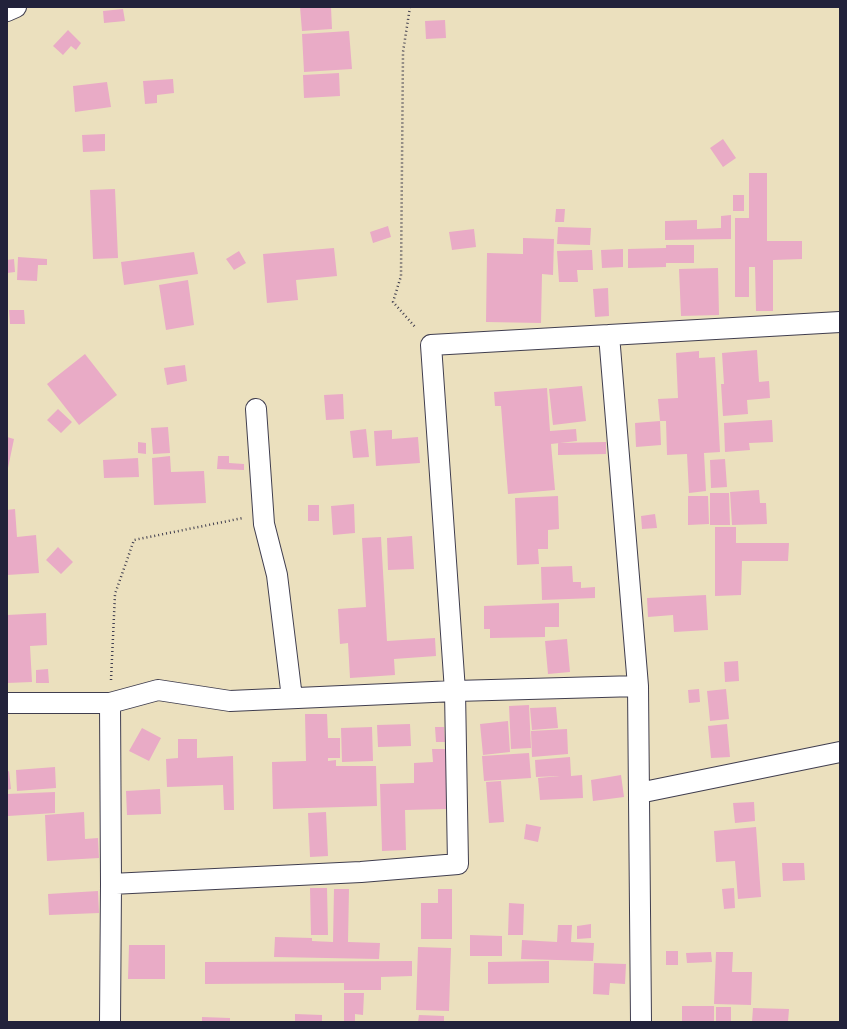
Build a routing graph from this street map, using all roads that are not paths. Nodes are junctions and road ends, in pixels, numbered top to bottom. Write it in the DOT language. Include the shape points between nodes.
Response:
graph roads {
  1 [pos="16,7"];
  2 [pos="7,11"];
  3 [pos="840,322"];
  4 [pos="609,335"];
  5 [pos="256,409"];
  6 [pos="638,686"];
  7 [pos="455,691"];
  8 [pos="292,698"];
  9 [pos="7,703"];
  10 [pos="110,703"];
  11 [pos="840,752"];
  12 [pos="639,793"];
  13 [pos="111,884"];
  14 [pos="110,1022"];
  15 [pos="641,1022"];
  1 -- 2 [label="street"];
  3 -- 4 [label="street"];
  4 -- 6 [label="street"];
  4 -- 7 [label="street" via="431,346"];
  5 -- 8 [label="street" via="264,524 277,575"];
  6 -- 7 [label="street"];
  6 -- 12 [label="street"];
  7 -- 8 [label="street"];
  7 -- 13 [label="street" via="458,864 361,872"];
  8 -- 10 [label="street" via="230,701 158,690"];
  9 -- 10 [label="street"];
  10 -- 13 [label="street"];
  11 -- 12 [label="street"];
  12 -- 15 [label="street"];
  13 -- 14 [label="street"];
}
